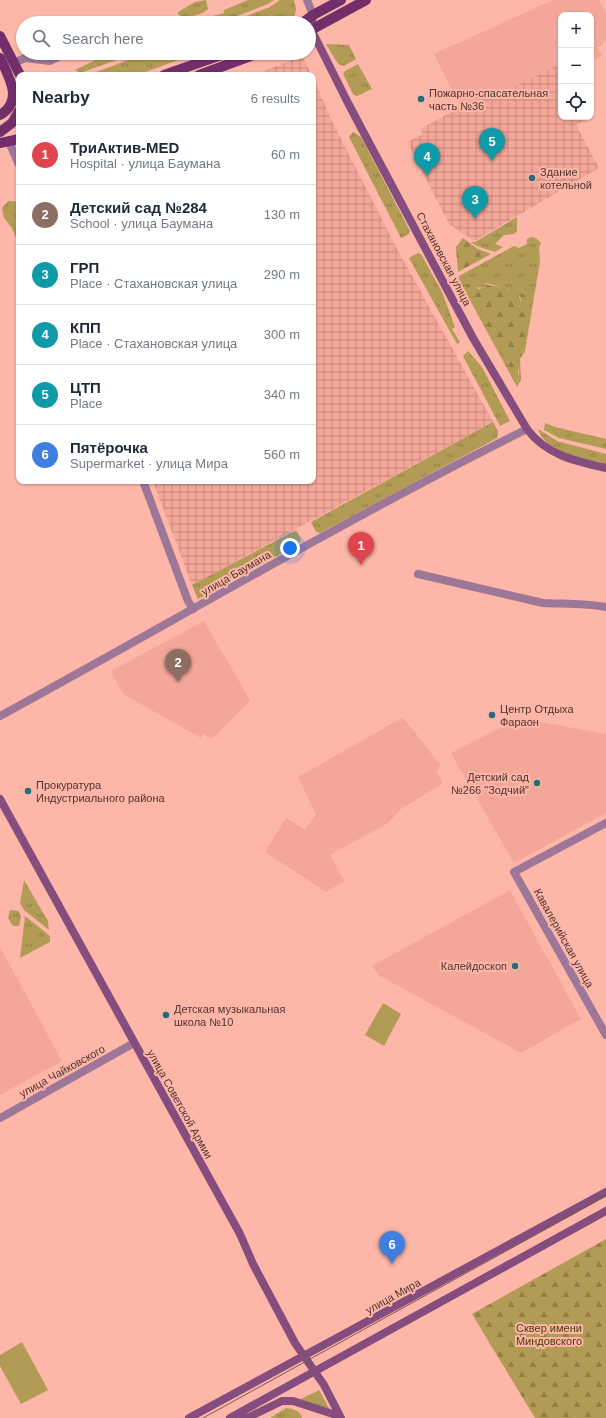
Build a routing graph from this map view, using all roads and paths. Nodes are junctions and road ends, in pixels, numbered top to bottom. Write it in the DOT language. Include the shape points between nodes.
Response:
graph roads {
  1 [pos="307,0"];
  2 [pos="341,0"];
  3 [pos="366,0"];
  4 [pos="313,14"];
  5 [pos="311,16"];
  6 [pos="316,27"];
  7 [pos="0,36"];
  8 [pos="316,41"];
  9 [pos="0,58"];
  10 [pos="21,60"];
  11 [pos="42,60"];
  12 [pos="52,60"];
  13 [pos="207,60"];
  14 [pos="240,60"];
  15 [pos="14,63"];
  16 [pos="18,72"];
  17 [pos="173,72"];
  18 [pos="207,72"];
  19 [pos="0,115"];
  20 [pos="16,122"];
  21 [pos="0,124"];
  22 [pos="0,132"];
  23 [pos="9,141"];
  24 [pos="16,158"];
  25 [pos="527,429"];
  26 [pos="606,468"];
  27 [pos="144,484"];
  28 [pos="418,574"];
  29 [pos="606,607"];
  30 [pos="193,609"];
  31 [pos="0,716"];
  32 [pos="0,799"];
  33 [pos="606,823"];
  34 [pos="606,1035"];
  35 [pos="134,1043"];
  36 [pos="0,1118"];
  37 [pos="606,1192"];
  38 [pos="606,1211"];
  39 [pos="305,1357"];
  40 [pos="315,1371"];
  41 [pos="189,1418"];
  42 [pos="230,1418"];
  43 [pos="243,1418"];
  44 [pos="338,1418"];
  45 [pos="341,1418"];
  1 -- 4 [label="street"];
  2 -- 4 [label="main road"];
  3 -- 6 [label="main road"];
  4 -- 5 [label="main road"];
  7 -- 15 [label="main road"];
  8 -- 25 [label="main road, Стахановская улица" via="431,261"];
  9 -- 19 [label="main road" via="12,83 14,99"];
  10 -- 15 [label="street"];
  11 -- 12 [label="street"];
  13 -- 17 [label="main road"];
  14 -- 18 [label="main road"];
  15 -- 16 [label="main road"];
  20 -- 21 [label="main road"];
  20 -- 22 [label="main road"];
  23 -- 24 [label="street"];
  25 -- 26 [label="main road, Стахановская улица" via="535,440 563,457"];
  25 -- 30 [label="street, улица Баумана" via="311,542"];
  27 -- 30 [label="street"];
  28 -- 29 [label="street" via="543,603 591,604"];
  30 -- 31 [label="street, улица Баумана"];
  32 -- 35 [label="main road, улица Советской Армии"];
  33 -- 34 [label="street, Кавалерийская улица" via="514,872"];
  35 -- 36 [label="street, улица Чайковского"];
  35 -- 39 [label="main road, улица Советской Армии" via="240,1234 295,1343"];
  37 -- 39 [label="main road, улица Мира"];
  38 -- 40 [label="main road"];
  39 -- 40 [label="main road, улица Советской Армии"];
  39 -- 41 [label="main road, улица Мира"];
  40 -- 42 [label="main road"];
  40 -- 45 [label="main road, улица Советской Армии"];
  43 -- 44 [label="main road" via="282,1401 293,1401"];
}
